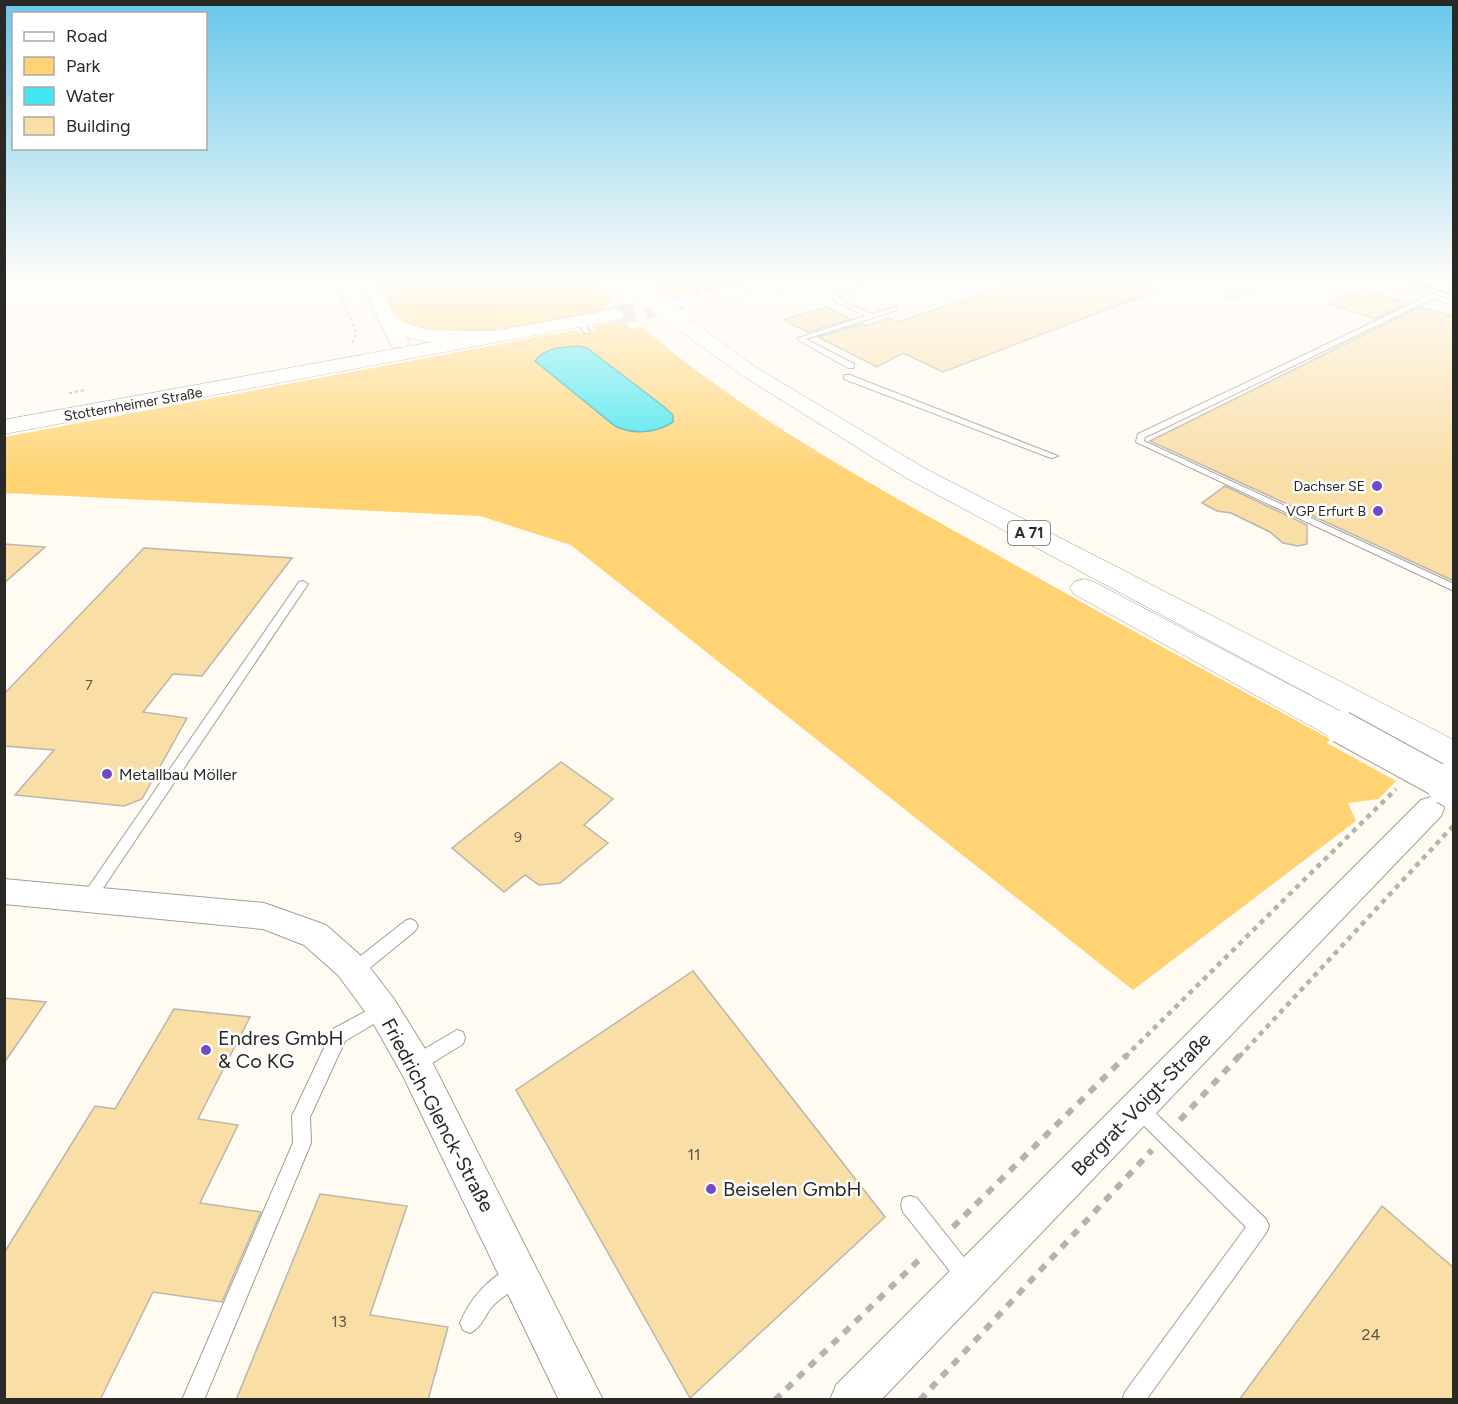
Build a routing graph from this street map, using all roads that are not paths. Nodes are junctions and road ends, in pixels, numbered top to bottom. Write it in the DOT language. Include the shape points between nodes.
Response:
graph roads {
  1 [pos="399,345"];
  2 [pos="450,345"];
  3 [pos="684,345"];
  4 [pos="718,345"];
  5 [pos="810,345"];
  6 [pos="1331,345"];
  7 [pos="403,353"];
  8 [pos="851,366"];
  9 [pos="847,377"];
  10 [pos="4,427"];
  11 [pos="1054,456"];
  12 [pos="303,584"];
  13 [pos="1454,588"];
  14 [pos="1350,717"];
  15 [pos="1454,756"];
  16 [pos="1446,807"];
  17 [pos="4,891"];
  18 [pos="88,899"];
  19 [pos="411,926"];
  20 [pos="354,971"];
  21 [pos="383,1010"];
  22 [pos="457,1038"];
  23 [pos="416,1064"];
  24 [pos="1138,1108"];
  25 [pos="910,1205"];
  26 [pos="519,1273"];
  27 [pos="969,1279"];
  28 [pos="470,1323"];
  29 [pos="193,1400"];
  30 [pos="582,1400"];
  31 [pos="851,1400"];
  32 [pos="1133,1400"];
  1 -- 7 [label="main road"];
  2 -- 7 [label="main road, Stotternheimer Straße"];
  3 -- 14 [label="main road, A 71" via="749,392 894,484"];
  4 -- 14 [label="main road, A 71" via="750,372 917,474"];
  5 -- 8 [label="lane"];
  6 -- 13 [label="lane" via="1149,432 1140,442"];
  7 -- 10 [label="main road, Stotternheimer Straße"];
  9 -- 11 [label="lane"];
  12 -- 18 [label="lane"];
  14 -- 15 [label="main road, A 71"];
  14 -- 16 [label="main road, A 71, bridge"];
  16 -- 24 [label="street, Bergrat-Voigt-Straße"];
  17 -- 18 [label="street, Friedrich-Glenck-Straße"];
  18 -- 20 [label="street, Friedrich-Glenck-Straße" via="264,916 315,935"];
  19 -- 20 [label="lane"];
  20 -- 21 [label="street, Friedrich-Glenck-Straße"];
  21 -- 23 [label="street, Friedrich-Glenck-Straße"];
  21 -- 29 [label="lane" via="339,1035 329,1055 301,1116 302,1143"];
  22 -- 23 [label="lane"];
  23 -- 26 [label="street, Friedrich-Glenck-Straße"];
  24 -- 27 [label="street, Bergrat-Voigt-Straße"];
  24 -- 32 [label="lane" via="1259,1226"];
  25 -- 27 [label="lane"];
  26 -- 28 [label="lane" via="485,1299"];
  26 -- 30 [label="street, Friedrich-Glenck-Straße"];
  27 -- 31 [label="street, Bergrat-Voigt-Straße"];
}
